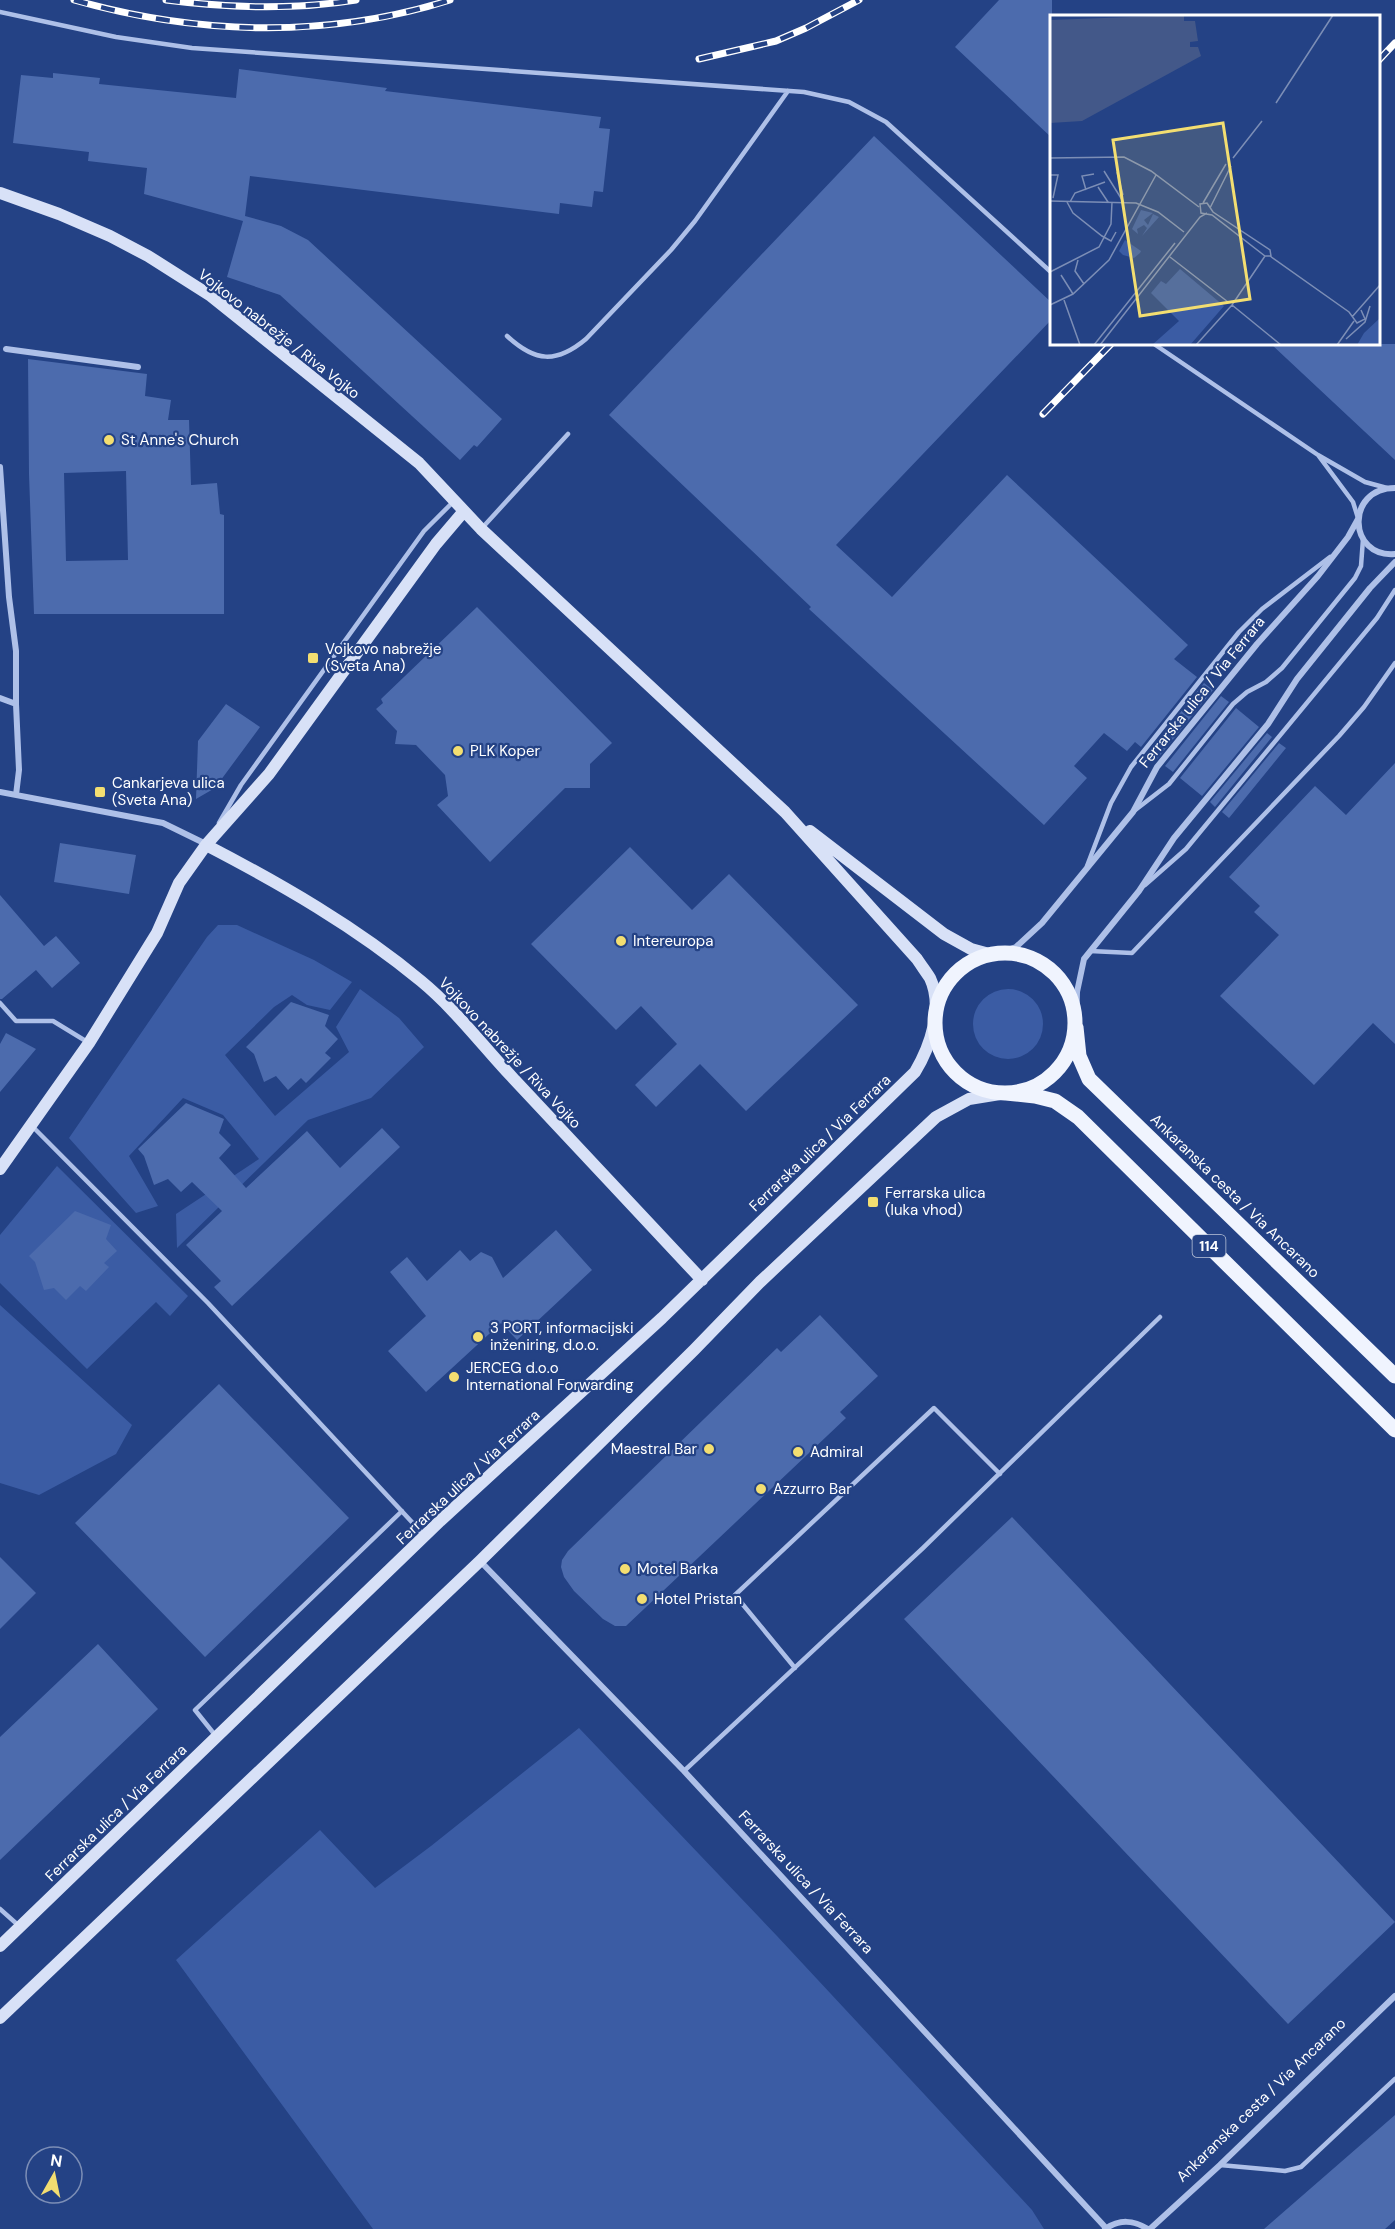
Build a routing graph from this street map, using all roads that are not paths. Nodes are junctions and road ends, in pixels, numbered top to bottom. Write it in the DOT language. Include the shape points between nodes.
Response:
graph roads {
  1 [pos="0,12"];
  2 [pos="788,91"];
  3 [pos="0,193"];
  4 [pos="1050,271"];
  5 [pos="507,336"];
  6 [pos="1155,345"];
  7 [pos="6,349"];
  8 [pos="138,367"];
  9 [pos="568,434"];
  10 [pos="1318,455"];
  11 [pos="0,467"];
  12 [pos="1395,486"];
  13 [pos="1387,488"];
  14 [pos="1,499"];
  15 [pos="454,501"];
  16 [pos="464,511"];
  17 [pos="1358,519"];
  18 [pos="481,529"];
  19 [pos="1363,539"];
  20 [pos="1337,552"];
  21 [pos="1395,554"];
  22 [pos="1395,562"];
  23 [pos="1395,591"];
  24 [pos="1395,663"];
  25 [pos="0,698"];
  26 [pos="16,704"];
  27 [pos="0,792"];
  28 [pos="16,795"];
  29 [pos="785,812"];
  30 [pos="1133,812"];
  31 [pos="206,845"];
  32 [pos="1085,870"];
  33 [pos="1139,891"];
  34 [pos="1090,951"];
  35 [pos="993,955"];
  36 [pos="0,1003"];
  37 [pos="935,1018"];
  38 [pos="1076,1027"];
  39 [pos="89,1043"];
  40 [pos="1006,1093"];
  41 [pos="32,1126"];
  42 [pos="0,1169"];
  43 [pos="702,1280"];
  44 [pos="1161,1317"];
  45 [pos="1395,1376"];
  46 [pos="1395,1430"];
  47 [pos="999,1474"];
  48 [pos="402,1511"];
  49 [pos="425,1536"];
  50 [pos="480,1561"];
  51 [pos="795,1668"];
  52 [pos="217,1737"];
  53 [pos="684,1771"];
  54 [pos="0,1909"];
  55 [pos="20,1927"];
  56 [pos="0,1946"];
  57 [pos="1395,1996"];
  58 [pos="0,2018"];
  59 [pos="1395,2079"];
  60 [pos="1220,2165"];
  61 [pos="1106,2228"];
  62 [pos="1149,2229"];
  1 -- 2 [label="lane" via="116,38 192,48"];
  2 -- 4 [label="lane" via="849,102 886,122"];
  2 -- 5 [label="lane" via="695,221 586,339 571,351 544,357 531,354"];
  3 -- 15 [label="street, Vojkovo nabrežje / Riva Vojko" via="110,236 211,296 419,463"];
  6 -- 10 [label="lane"];
  7 -- 8 [label="street"];
  9 -- 18 [label="lane"];
  10 -- 13 [label="lane" via="1365,482"];
  10 -- 17 [label="lane" via="1353,502"];
  11 -- 14 [label="street"];
  12 -- 13 [label="street"];
  13 -- 17 [label="street, Ferrarska ulica / Via Ferrara" via="1367,498"];
  14 -- 26 [label="street" via="16,651"];
  15 -- 16 [label="street, Vojkovo nabrežje / Riva Vojko"];
  15 -- 31 [label="lane" via="424,531 241,786"];
  16 -- 18 [label="street, Vojkovo nabrežje / Riva Vojko"];
  16 -- 31 [label="street" via="269,774"];
  17 -- 19 [label="street"];
  17 -- 20 [label="street, Ferrarska ulica / Via Ferrara"];
  18 -- 29 [label="street, Vojkovo nabrežje / Riva Vojko"];
  19 -- 21 [label="street" via="1380,553"];
  19 -- 30 [label="lane" via="1361,566 1355,578 1282,668 1233,704 1168,784"];
  20 -- 30 [label="street, Ferrarska ulica / Via Ferrara" via="1164,758"];
  20 -- 32 [label="lane" via="1262,609 1239,632 1131,767 1111,803"];
  22 -- 33 [label="street" via="1297,679 1268,724 1174,838"];
  23 -- 33 [label="lane" via="1377,618 1186,849"];
  24 -- 34 [label="lane" via="1339,736 1132,953"];
  25 -- 26 [label="street"];
  26 -- 28 [label="street"];
  27 -- 28 [label="street"];
  28 -- 31 [label="street" via="163,823"];
  29 -- 35 [label="street" via="944,934 971,949"];
  29 -- 37 [label="street" via="917,958 931,980"];
  30 -- 32 [label="street, Ferrarska ulica / Via Ferrara"];
  31 -- 39 [label="street" via="179,883 157,933"];
  31 -- 43 [label="street, Vojkovo nabrežje / Riva Vojko" via="342,922 421,981 447,1004"];
  32 -- 35 [label="street, Ferrarska ulica / Via Ferrara" via="1024,940"];
  33 -- 34 [label="street"];
  34 -- 38 [label="street" via="1084,958 1077,992"];
  35 -- 37 [label="main road, 114" via="982,956 962,968 946,985"];
  35 -- 38 [label="main road, 114" via="1005,952 1029,957 1049,968 1065,985 1074,1007"];
  36 -- 39 [label="lane" via="16,1021 53,1021"];
  37 -- 40 [label="main road, 114" via="940,1052 953,1072 972,1086"];
  37 -- 43 [label="street, Ferrarska ulica / Via Ferrara" via="926,1053 915,1072"];
  38 -- 40 [label="main road, 114" via="1070,1052 1057,1071 1039,1086"];
  38 -- 45 [label="main road, Ankaranska cesta / Via Ancarano / 114" via="1079,1056 1089,1079"];
  39 -- 41 [label="street"];
  40 -- 46 [label="main road, 114" via="1055,1101 1078,1117"];
  40 -- 50 [label="street" via="969,1099 936,1117 760,1282"];
  41 -- 42 [label="street"];
  41 -- 48 [label="lane" via="208,1303"];
  43 -- 49 [label="street, Ferrarska ulica / Via Ferrara"];
  44 -- 47 [label="lane"];
  47 -- 51 [label="lane"];
  47 -- 51 [label="lane" via="934,1408 735,1595"];
  48 -- 49 [label="lane"];
  48 -- 52 [label="lane" via="195,1710"];
  49 -- 52 [label="street, Ferrarska ulica / Via Ferrara"];
  50 -- 53 [label="street, Ferrarska ulica / Via Ferrara"];
  50 -- 58 [label="street"];
  51 -- 53 [label="lane"];
  52 -- 55 [label="street, Ferrarska ulica / Via Ferrara"];
  53 -- 61 [label="street, Ferrarska ulica / Via Ferrara"];
  54 -- 55 [label="lane"];
  55 -- 56 [label="street, Ferrarska ulica / Via Ferrara"];
  57 -- 60 [label="street, Ankaranska cesta / Via Ancarano"];
  59 -- 60 [label="lane" via="1301,2167 1285,2171"];
  60 -- 62 [label="street, Ankaranska cesta / Via Ancarano"];
  61 -- 62 [label="street" via="1127,2221"];
}
